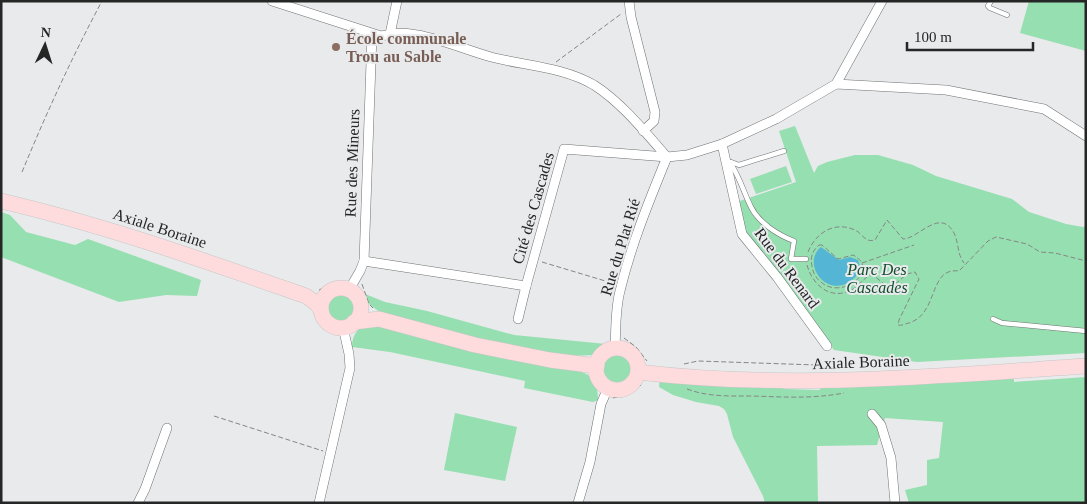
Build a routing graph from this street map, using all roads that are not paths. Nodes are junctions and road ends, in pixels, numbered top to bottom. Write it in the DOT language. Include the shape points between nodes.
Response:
graph roads {
  1 [pos="272,1"];
  2 [pos="397,1"];
  3 [pos="882,1"];
  4 [pos="991,1"];
  5 [pos="629,4"];
  6 [pos="1007,15"];
  7 [pos="372,34"];
  8 [pos="390,34"];
  9 [pos="836,84"];
  10 [pos="643,131"];
  11 [pos="1086,136"];
  12 [pos="722,144"];
  13 [pos="784,151"];
  14 [pos="667,157"];
  15 [pos="732,164"];
  16 [pos="1,201"];
  17 [pos="791,259"];
  18 [pos="806,259"];
  19 [pos="785,260"];
  20 [pos="364,261"];
  21 [pos="526,286"];
  22 [pos="349,290"];
  23 [pos="329,292"];
  24 [pos="306,296"];
  25 [pos="360,304"];
  26 [pos="321,310"];
  27 [pos="379,319"];
  28 [pos="518,319"];
  29 [pos="994,319"];
  30 [pos="349,325"];
  31 [pos="1086,331"];
  32 [pos="615,342"];
  33 [pos="827,346"];
  34 [pos="594,360"];
  35 [pos="1086,366"];
  36 [pos="644,373"];
  37 [pos="608,395"];
  38 [pos="872,414"];
  39 [pos="167,428"];
  40 [pos="138,503"];
  41 [pos="319,503"];
  42 [pos="578,503"];
  43 [pos="895,503"];
  1 -- 7 [label="street"];
  2 -- 8 [label="street"];
  3 -- 9 [label="street"];
  4 -- 6 [label="lane" via="990,8"];
  5 -- 10 [label="street" via="655,112 654,121"];
  7 -- 8 [label="street"];
  7 -- 20 [label="street, Rue des Mineurs"];
  8 -- 10 [label="street" via="422,36 582,79 608,95"];
  9 -- 11 [label="street" via="946,90 1044,109"];
  9 -- 12 [label="street" via="776,119"];
  10 -- 14 [label="street"];
  12 -- 14 [label="street" via="687,155"];
  12 -- 15 [label="lane"];
  12 -- 33 [label="street, Rue du Renard" via="742,234"];
  13 -- 15 [label="lane" via="754,162"];
  14 -- 21 [label="street, Cité des Cascades" via="564,149"];
  14 -- 32 [label="street, Rue du Plat Rié" via="642,217 622,286"];
  15 -- 17 [label="lane" via="752,209 767,226 794,241"];
  16 -- 24 [label="main road, Axiale Boraine" via="80,221"];
  17 -- 18 [label="lane"];
  17 -- 19 [label="lane"];
  20 -- 21 [label="street, Cité des Cascades"];
  20 -- 22 [label="street, Rue des Mineurs"];
  21 -- 28 [label="street, Cité des Cascades"];
  22 -- 23 [label="main road" via="339,288"];
  22 -- 25 [label="main road"];
  23 -- 24 [label="main road"];
  23 -- 26 [label="main road" via="322,300"];
  24 -- 26 [label="main road"];
  25 -- 27 [label="main road"];
  25 -- 30 [label="main road" via="360,311"];
  26 -- 30 [label="main road" via="330,325"];
  27 -- 30 [label="main road"];
  27 -- 34 [label="main road" via="485,347 550,360"];
  29 -- 31 [label="lane" via="1002,323"];
  30 -- 41 [label="street" via="350,368"];
  32 -- 34 [label="main road"];
  32 -- 36 [label="main road" via="632,355"];
  34 -- 37 [label="main road"];
  35 -- 36 [label="main road, Axiale Boraine" via="829,382"];
  36 -- 37 [label="main road" via="627,388"];
  37 -- 42 [label="street" via="601,404"];
  38 -- 43 [label="street" via="881,425 891,458"];
  39 -- 40 [label="street"];
}
